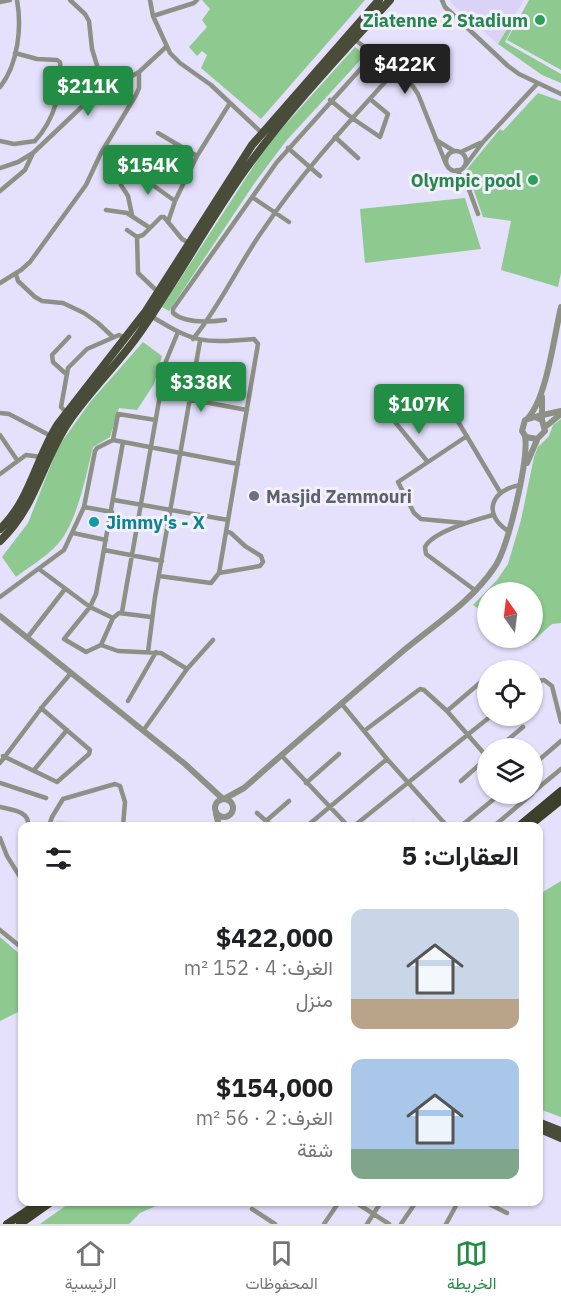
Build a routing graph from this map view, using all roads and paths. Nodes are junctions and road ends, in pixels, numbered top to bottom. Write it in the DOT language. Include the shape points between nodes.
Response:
graph roads {
  1 [pos="10,0"];
  2 [pos="17,0"];
  3 [pos="70,0"];
  4 [pos="150,0"];
  5 [pos="196,0"];
  6 [pos="379,0"];
  7 [pos="390,0"];
  8 [pos="442,0"];
  9 [pos="0,3"];
  10 [pos="153,16"];
  11 [pos="354,39"];
  12 [pos="166,47"];
  13 [pos="15,53"];
  14 [pos="373,55"];
  15 [pos="396,70"];
  16 [pos="139,72"];
  17 [pos="537,84"];
  18 [pos="0,86"];
  19 [pos="105,91"];
  20 [pos="561,94"];
  21 [pos="370,99"];
  22 [pos="330,100"];
  23 [pos="230,103"];
  24 [pos="352,118"];
  25 [pos="158,133"];
  26 [pos="262,133"];
  27 [pos="335,137"];
  28 [pos="434,138"];
  29 [pos="0,141"];
  30 [pos="35,141"];
  31 [pos="483,142"];
  32 [pos="42,145"];
  33 [pos="288,148"];
  34 [pos="454,152"];
  35 [pos="461,152"];
  36 [pos="33,153"];
  37 [pos="197,156"];
  38 [pos="358,158"];
  39 [pos="446,164"];
  40 [pos="465,165"];
  41 [pos="310,167"];
  42 [pos="0,168"];
  43 [pos="457,170"];
  44 [pos="189,171"];
  45 [pos="320,176"];
  46 [pos="122,185"];
  47 [pos="0,191"];
  48 [pos="252,198"];
  49 [pos="176,201"];
  50 [pos="106,210"];
  51 [pos="275,213"];
  52 [pos="478,214"];
  53 [pos="132,215"];
  54 [pos="168,222"];
  55 [pos="289,222"];
  56 [pos="150,228"];
  57 [pos="127,230"];
  58 [pos="136,237"];
  59 [pos="189,243"];
  60 [pos="16,274"];
  61 [pos="0,284"];
  62 [pos="158,292"];
  63 [pos="561,307"];
  64 [pos="152,315"];
  65 [pos="225,320"];
  66 [pos="207,322"];
  67 [pos="178,332"];
  68 [pos="69,337"];
  69 [pos="112,337"];
  70 [pos="126,338"];
  71 [pos="193,339"];
  72 [pos="200,341"];
  73 [pos="65,373"];
  74 [pos="542,390"];
  75 [pos="160,394"];
  76 [pos="190,400"];
  77 [pos="447,404"];
  78 [pos="247,410"];
  79 [pos="66,412"];
  80 [pos="561,412"];
  81 [pos="0,413"];
  82 [pos="537,417"];
  83 [pos="156,420"];
  84 [pos="395,422"];
  85 [pos="545,427"];
  86 [pos="0,435"];
  87 [pos="51,436"];
  88 [pos="467,436"];
  89 [pos="525,436"];
  90 [pos="537,439"];
  91 [pos="113,440"];
  92 [pos="123,442"];
  93 [pos="152,448"];
  94 [pos="180,453"];
  95 [pos="41,457"];
  96 [pos="18,460"];
  97 [pos="427,461"];
  98 [pos="238,464"];
  99 [pos="524,469"];
  100 [pos="0,474"];
  101 [pos="520,485"];
  102 [pos="500,492"];
  103 [pos="114,500"];
  104 [pos="142,505"];
  105 [pos="84,507"];
  106 [pos="171,510"];
  107 [pos="112,512"];
  108 [pos="493,515"];
  109 [pos="228,520"];
  110 [pos="464,524"];
  111 [pos="0,529"];
  112 [pos="226,531"];
  113 [pos="508,531"];
  114 [pos="73,533"];
  115 [pos="106,540"];
  116 [pos="0,541"];
  117 [pos="104,550"];
  118 [pos="132,555"];
  119 [pos="162,561"];
  120 [pos="39,569"];
  121 [pos="219,573"];
  122 [pos="159,576"];
  123 [pos="65,589"];
  124 [pos="476,591"];
  125 [pos="0,597"];
  126 [pos="90,606"];
  127 [pos="122,612"];
  128 [pos="0,616"];
  129 [pos="151,617"];
  130 [pos="113,618"];
  131 [pos="27,638"];
  132 [pos="213,640"];
  133 [pos="101,645"];
  134 [pos="148,652"];
  135 [pos="156,652"];
  136 [pos="187,669"];
  137 [pos="71,673"];
  138 [pos="543,680"];
  139 [pos="477,685"];
  140 [pos="128,700"];
  141 [pos="341,703"];
  142 [pos="41,708"];
  143 [pos="447,711"];
  144 [pos="561,722"];
  145 [pos="479,726"];
  146 [pos="523,727"];
  147 [pos="67,730"];
  148 [pos="143,731"];
  149 [pos="364,731"];
  150 [pos="467,736"];
  151 [pos="510,738"];
  152 [pos="561,741"];
  153 [pos="477,747"];
  154 [pos="339,754"];
  155 [pos="281,755"];
  156 [pos="3,756"];
  157 [pos="543,757"];
  158 [pos="387,759"];
  159 [pos="0,763"];
  160 [pos="477,767"];
  161 [pos="561,769"];
  162 [pos="34,770"];
  163 [pos="461,781"];
  164 [pos="0,783"];
  165 [pos="204,783"];
  166 [pos="306,783"];
  167 [pos="409,783"];
  168 [pos="543,784"];
  169 [pos="244,788"];
  170 [pos="561,791"];
  171 [pos="46,798"];
  172 [pos="224,799"];
  173 [pos="561,800"];
  174 [pos="289,801"];
  175 [pos="488,804"];
  176 [pos="520,804"];
  177 [pos="0,807"];
  178 [pos="233,807"];
  179 [pos="329,808"];
  180 [pos="215,809"];
  181 [pos="257,813"];
  182 [pos="230,816"];
  183 [pos="266,821"];
  184 [pos="29,822"];
  185 [pos="51,822"];
  186 [pos="123,822"];
  187 [pos="218,822"];
  188 [pos="228,822"];
  189 [pos="312,822"];
  190 [pos="344,822"];
  191 [pos="359,822"];
  192 [pos="443,822"];
  193 [pos="466,822"];
  194 [pos="499,822"];
  195 [pos="524,822"];
  196 [pos="534,822"];
  197 [pos="0,838"];
  198 [pos="18,874"];
  199 [pos="0,930"];
  200 [pos="18,945"];
  201 [pos="543,1124"];
  202 [pos="543,1130"];
  203 [pos="561,1131"];
  204 [pos="561,1138"];
  205 [pos="34,1206"];
  206 [pos="45,1206"];
  207 [pos="336,1206"];
  208 [pos="361,1206"];
  209 [pos="379,1206"];
  210 [pos="413,1206"];
  211 [pos="456,1206"];
  212 [pos="493,1206"];
  213 [pos="252,1209"];
  214 [pos="507,1213"];
  215 [pos="374,1214"];
  216 [pos="7,1224"];
  217 [pos="20,1224"];
  218 [pos="275,1224"];
  219 [pos="324,1224"];
  220 [pos="367,1224"];
  221 [pos="389,1224"];
  222 [pos="401,1224"];
  223 [pos="446,1224"];
  1 -- 9 [label="street"];
  2 -- 13 [label="street" via="20,22"];
  3 -- 19 [label="street" via="89,21"];
  4 -- 10 [label="street"];
  5 -- 10 [label="street"];
  6 -- 26 [label="main road"];
  7 -- 11 [label="main road"];
  8 -- 17 [label="street" via="508,66"];
  10 -- 12 [label="street"];
  11 -- 14 [label="street"];
  11 -- 64 [label="main road" via="249,164"];
  12 -- 16 [label="street"];
  12 -- 23 [label="street" via="174,58"];
  13 -- 18 [label="street"];
  13 -- 30 [label="street" via="60,62 57,102"];
  14 -- 15 [label="street"];
  14 -- 22 [label="street"];
  15 -- 21 [label="street"];
  15 -- 28 [label="street" via="418,94"];
  16 -- 19 [label="street"];
  16 -- 60 [label="street" via="136,95 86,185 45,244"];
  17 -- 20 [label="street"];
  17 -- 31 [label="street"];
  19 -- 32 [label="street" via="90,99"];
  21 -- 24 [label="street"];
  21 -- 24 [label="street" via="388,114 381,136"];
  22 -- 24 [label="street"];
  22 -- 33 [label="street"];
  23 -- 26 [label="street"];
  23 -- 37 [label="street"];
  24 -- 27 [label="street"];
  25 -- 37 [label="street"];
  26 -- 59 [label="main road"];
  27 -- 38 [label="street"];
  27 -- 41 [label="street"];
  28 -- 34 [label="street"];
  28 -- 39 [label="street"];
  29 -- 30 [label="street"];
  30 -- 32 [label="street"];
  31 -- 35 [label="street"];
  31 -- 40 [label="street"];
  32 -- 36 [label="street"];
  33 -- 41 [label="street"];
  33 -- 48 [label="street"];
  34 -- 35 [label="street"];
  34 -- 39 [label="street" via="448,155"];
  35 -- 40 [label="street"];
  36 -- 42 [label="street"];
  36 -- 47 [label="street" via="25,170"];
  37 -- 44 [label="street"];
  39 -- 43 [label="street"];
  40 -- 43 [label="street"];
  41 -- 45 [label="street"];
  41 -- 51 [label="street"];
  43 -- 52 [label="street"];
  44 -- 49 [label="street"];
  44 -- 49 [label="street" via="156,154 132,171"];
  46 -- 53 [label="street"];
  48 -- 51 [label="street"];
  48 -- 66 [label="street" via="173,309 177,316"];
  49 -- 54 [label="street"];
  50 -- 53 [label="street"];
  51 -- 55 [label="street"];
  51 -- 66 [label="street"];
  53 -- 56 [label="street"];
  54 -- 56 [label="street" via="161,217"];
  54 -- 59 [label="street"];
  56 -- 58 [label="street"];
  57 -- 58 [label="street"];
  58 -- 62 [label="street" via="138,273"];
  59 -- 62 [label="main road"];
  60 -- 61 [label="street"];
  60 -- 69 [label="street" via="18,281 42,301 63,303 84,313"];
  62 -- 70 [label="main road"];
  63 -- 74 [label="street"];
  64 -- 67 [label="street"];
  64 -- 116 [label="main road" via="65,428 29,505"];
  65 -- 66 [label="street"];
  66 -- 71 [label="street"];
  67 -- 71 [label="street"];
  67 -- 75 [label="street" via="166,361"];
  68 -- 73 [label="street" via="52,355 53,362"];
  69 -- 70 [label="street"];
  69 -- 73 [label="street" via="87,349"];
  70 -- 79 [label="main road"];
  71 -- 72 [label="street"];
  72 -- 76 [label="street"];
  72 -- 78 [label="street" via="258,342"];
  73 -- 79 [label="street" via="61,406"];
  74 -- 82 [label="street"];
  74 -- 82 [label="street" via="534,410"];
  75 -- 76 [label="street"];
  75 -- 83 [label="street"];
  76 -- 78 [label="street"];
  76 -- 94 [label="street"];
  77 -- 88 [label="street"];
  78 -- 98 [label="street"];
  79 -- 87 [label="main road"];
  80 -- 82 [label="street"];
  80 -- 85 [label="street"];
  81 -- 87 [label="street"];
  82 -- 85 [label="street"];
  82 -- 89 [label="street" via="522,427"];
  83 -- 91 [label="street" via="118,414"];
  83 -- 93 [label="street"];
  84 -- 97 [label="street"];
  85 -- 90 [label="street"];
  86 -- 96 [label="street"];
  87 -- 95 [label="main road"];
  88 -- 97 [label="street"];
  88 -- 102 [label="street"];
  89 -- 90 [label="street"];
  89 -- 99 [label="street"];
  90 -- 99 [label="street"];
  91 -- 92 [label="street"];
  91 -- 105 [label="street" via="95,451"];
  92 -- 93 [label="street"];
  92 -- 103 [label="street"];
  93 -- 94 [label="street"];
  93 -- 104 [label="street"];
  94 -- 98 [label="street"];
  94 -- 106 [label="street"];
  95 -- 96 [label="street" via="30,454"];
  95 -- 111 [label="main road" via="21,504"];
  96 -- 100 [label="street"];
  97 -- 110 [label="street" via="398,482 414,513 421,519"];
  98 -- 109 [label="street"];
  99 -- 101 [label="street"];
  101 -- 102 [label="street"];
  101 -- 113 [label="street"];
  102 -- 108 [label="street" via="493,504"];
  103 -- 104 [label="street"];
  103 -- 107 [label="street"];
  104 -- 106 [label="street"];
  104 -- 118 [label="street"];
  105 -- 107 [label="street"];
  105 -- 114 [label="street"];
  106 -- 109 [label="street"];
  106 -- 119 [label="street"];
  107 -- 115 [label="street"];
  108 -- 110 [label="street"];
  108 -- 113 [label="street"];
  109 -- 112 [label="street"];
  110 -- 124 [label="street" via="426,543 424,551"];
  112 -- 121 [label="street"];
  112 -- 121 [label="street" via="261,556 263,562 260,566"];
  113 -- 124 [label="street" via="496,565"];
  114 -- 115 [label="street"];
  114 -- 120 [label="street" via="64,550"];
  115 -- 117 [label="street"];
  117 -- 118 [label="street"];
  117 -- 126 [label="street"];
  118 -- 119 [label="street"];
  118 -- 127 [label="street"];
  119 -- 122 [label="street"];
  120 -- 123 [label="street"];
  120 -- 125 [label="street"];
  121 -- 122 [label="street" via="211,583"];
  122 -- 129 [label="street"];
  123 -- 126 [label="street"];
  123 -- 131 [label="street"];
  124 -- 141 [label="street"];
  126 -- 130 [label="street"];
  126 -- 133 [label="street" via="64,639 86,652"];
  127 -- 129 [label="street"];
  127 -- 130 [label="street"];
  128 -- 131 [label="street"];
  129 -- 134 [label="street"];
  130 -- 133 [label="street"];
  131 -- 137 [label="street"];
  132 -- 136 [label="street"];
  133 -- 134 [label="street" via="118,651"];
  134 -- 135 [label="street"];
  135 -- 136 [label="street"];
  135 -- 140 [label="street"];
  136 -- 148 [label="street"];
  137 -- 142 [label="street"];
  137 -- 148 [label="street"];
  138 -- 144 [label="street" via="552,686"];
  139 -- 143 [label="street"];
  141 -- 149 [label="street"];
  141 -- 155 [label="street"];
  142 -- 147 [label="street"];
  142 -- 156 [label="street"];
  143 -- 149 [label="street" via="420,688"];
  143 -- 150 [label="street"];
  145 -- 150 [label="street"];
  146 -- 151 [label="street"];
  147 -- 162 [label="street"];
  147 -- 162 [label="street" via="89,753 59,782"];
  148 -- 165 [label="street"];
  149 -- 158 [label="street"];
  150 -- 153 [label="street"];
  150 -- 167 [label="street"];
  152 -- 157 [label="street"];
  154 -- 166 [label="street"];
  155 -- 166 [label="street"];
  155 -- 169 [label="street"];
  156 -- 159 [label="street"];
  156 -- 162 [label="street"];
  158 -- 167 [label="street"];
  158 -- 179 [label="street"];
  160 -- 163 [label="street"];
  161 -- 168 [label="street"];
  164 -- 171 [label="street"];
  165 -- 172 [label="street"];
  165 -- 180 [label="street"];
  166 -- 179 [label="street"];
  167 -- 191 [label="street"];
  167 -- 192 [label="street"];
  169 -- 172 [label="street"];
  169 -- 178 [label="street"];
  170 -- 195 [label="highway"];
  172 -- 178 [label="street"];
  172 -- 180 [label="street"];
  173 -- 196 [label="highway"];
  174 -- 183 [label="street"];
  175 -- 193 [label="street"];
  176 -- 194 [label="street"];
  177 -- 184 [label="street" via="24,814"];
  178 -- 182 [label="street"];
  179 -- 189 [label="street"];
  179 -- 190 [label="street"];
  180 -- 182 [label="street" via="221,817"];
  180 -- 187 [label="street"];
  181 -- 183 [label="street"];
  182 -- 188 [label="street"];
  185 -- 186 [label="street" via="63,800 115,784 120,786 125,800"];
  197 -- 198 [label="street"];
  199 -- 200 [label="street"];
  201 -- 203 [label="main road"];
  202 -- 204 [label="main road"];
  205 -- 216 [label="highway"];
  206 -- 217 [label="highway"];
  207 -- 219 [label="street"];
  208 -- 215 [label="street"];
  209 -- 215 [label="street"];
  210 -- 222 [label="street"];
  211 -- 223 [label="street"];
  212 -- 214 [label="street"];
  213 -- 218 [label="street"];
  215 -- 220 [label="street"];
  215 -- 221 [label="street"];
}
